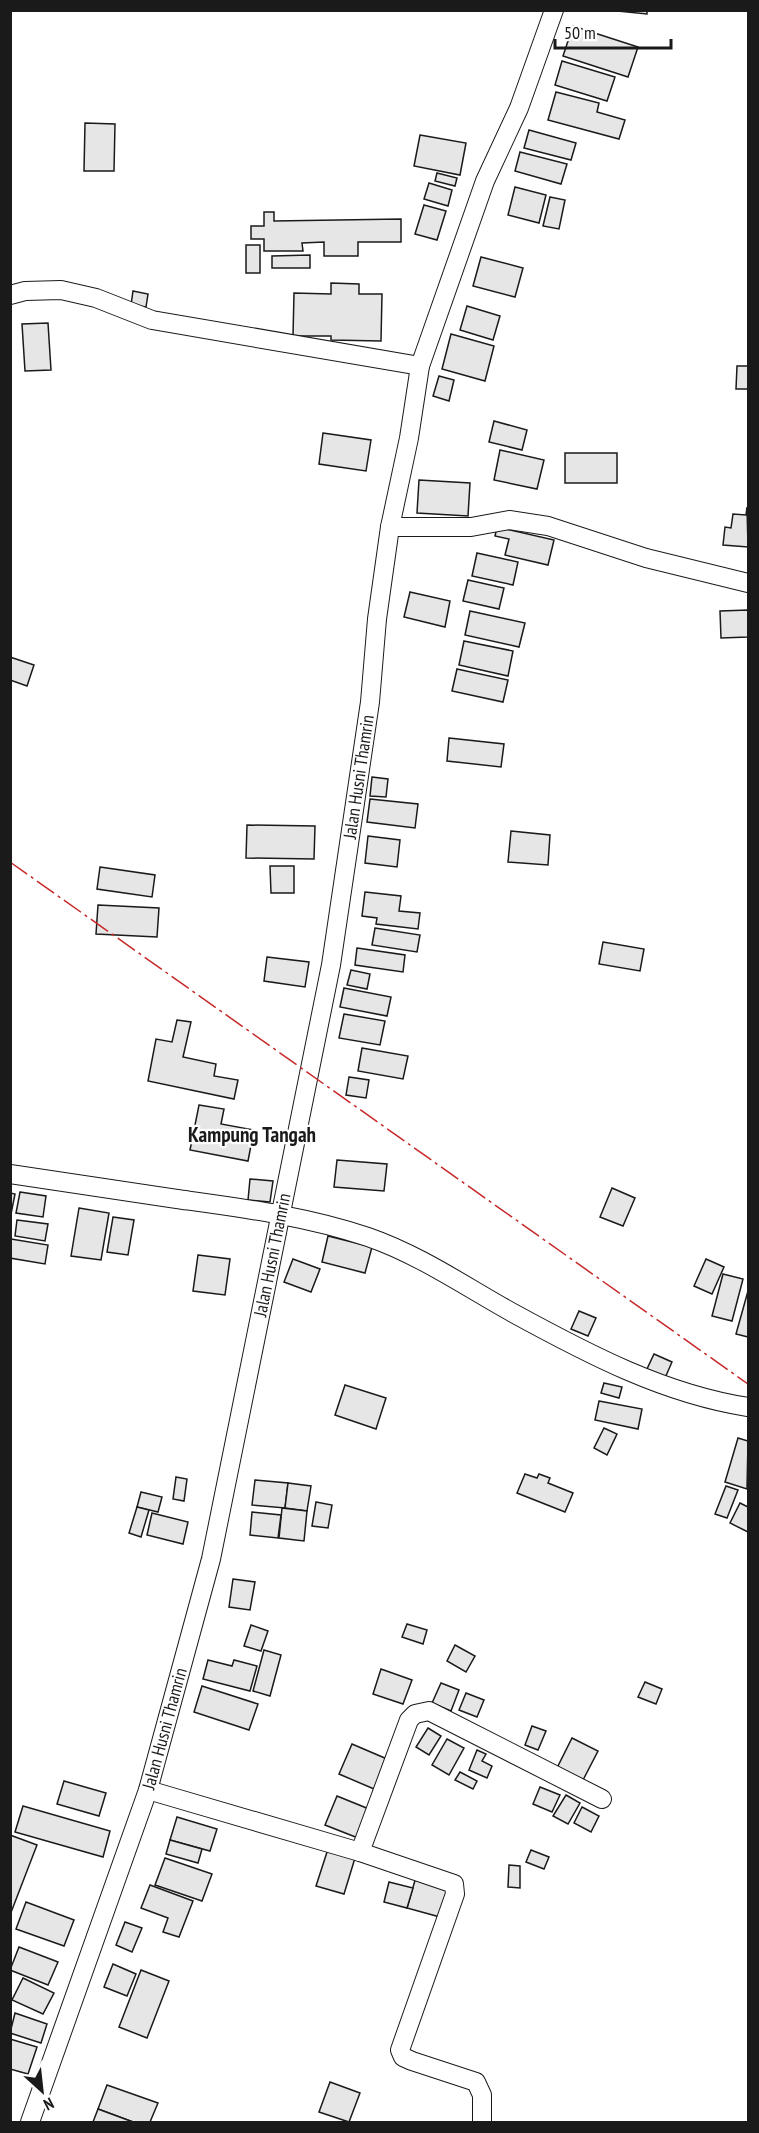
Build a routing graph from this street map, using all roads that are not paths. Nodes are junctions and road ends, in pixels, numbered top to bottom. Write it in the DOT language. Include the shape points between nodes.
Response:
graph roads {
  1 [pos="554,10"];
  2 [pos="10,295"];
  3 [pos="420,366"];
  4 [pos="390,527"];
  5 [pos="748,583"];
  6 [pos="10,1174"];
  7 [pos="280,1213"];
  8 [pos="748,1407"];
  9 [pos="148,1790"];
  10 [pos="602,1799"];
  11 [pos="360,1852"];
  12 [pos="30,2122"];
  13 [pos="482,2122"];
  1 -- 3 [label="street, Jalan Husni Thamrin" via="519,108 486,181"];
  2 -- 3 [label="street" via="61,290 96,298 152,320"];
  3 -- 4 [label="street, Jalan Husni Thamrin"];
  4 -- 5 [label="street" via="471,527 509,520 548,526 646,558"];
  4 -- 7 [label="street, Jalan Husni Thamrin" via="370,702 331,965"];
  6 -- 7 [label="street"];
  7 -- 8 [label="street" via="369,1238 438,1268 513,1313 603,1360 660,1384 713,1402"];
  7 -- 9 [label="street, Jalan Husni Thamrin" via="211,1559"];
  9 -- 11 [label="street"];
  9 -- 12 [label="street, Jalan Husni Thamrin"];
  10 -- 11 [label="street" via="429,1711 422,1711 409,1720"];
  11 -- 13 [label="street" via="454,1884 455,1894 400,2050 403,2057 412,2061 476,2082 482,2095"];
}
